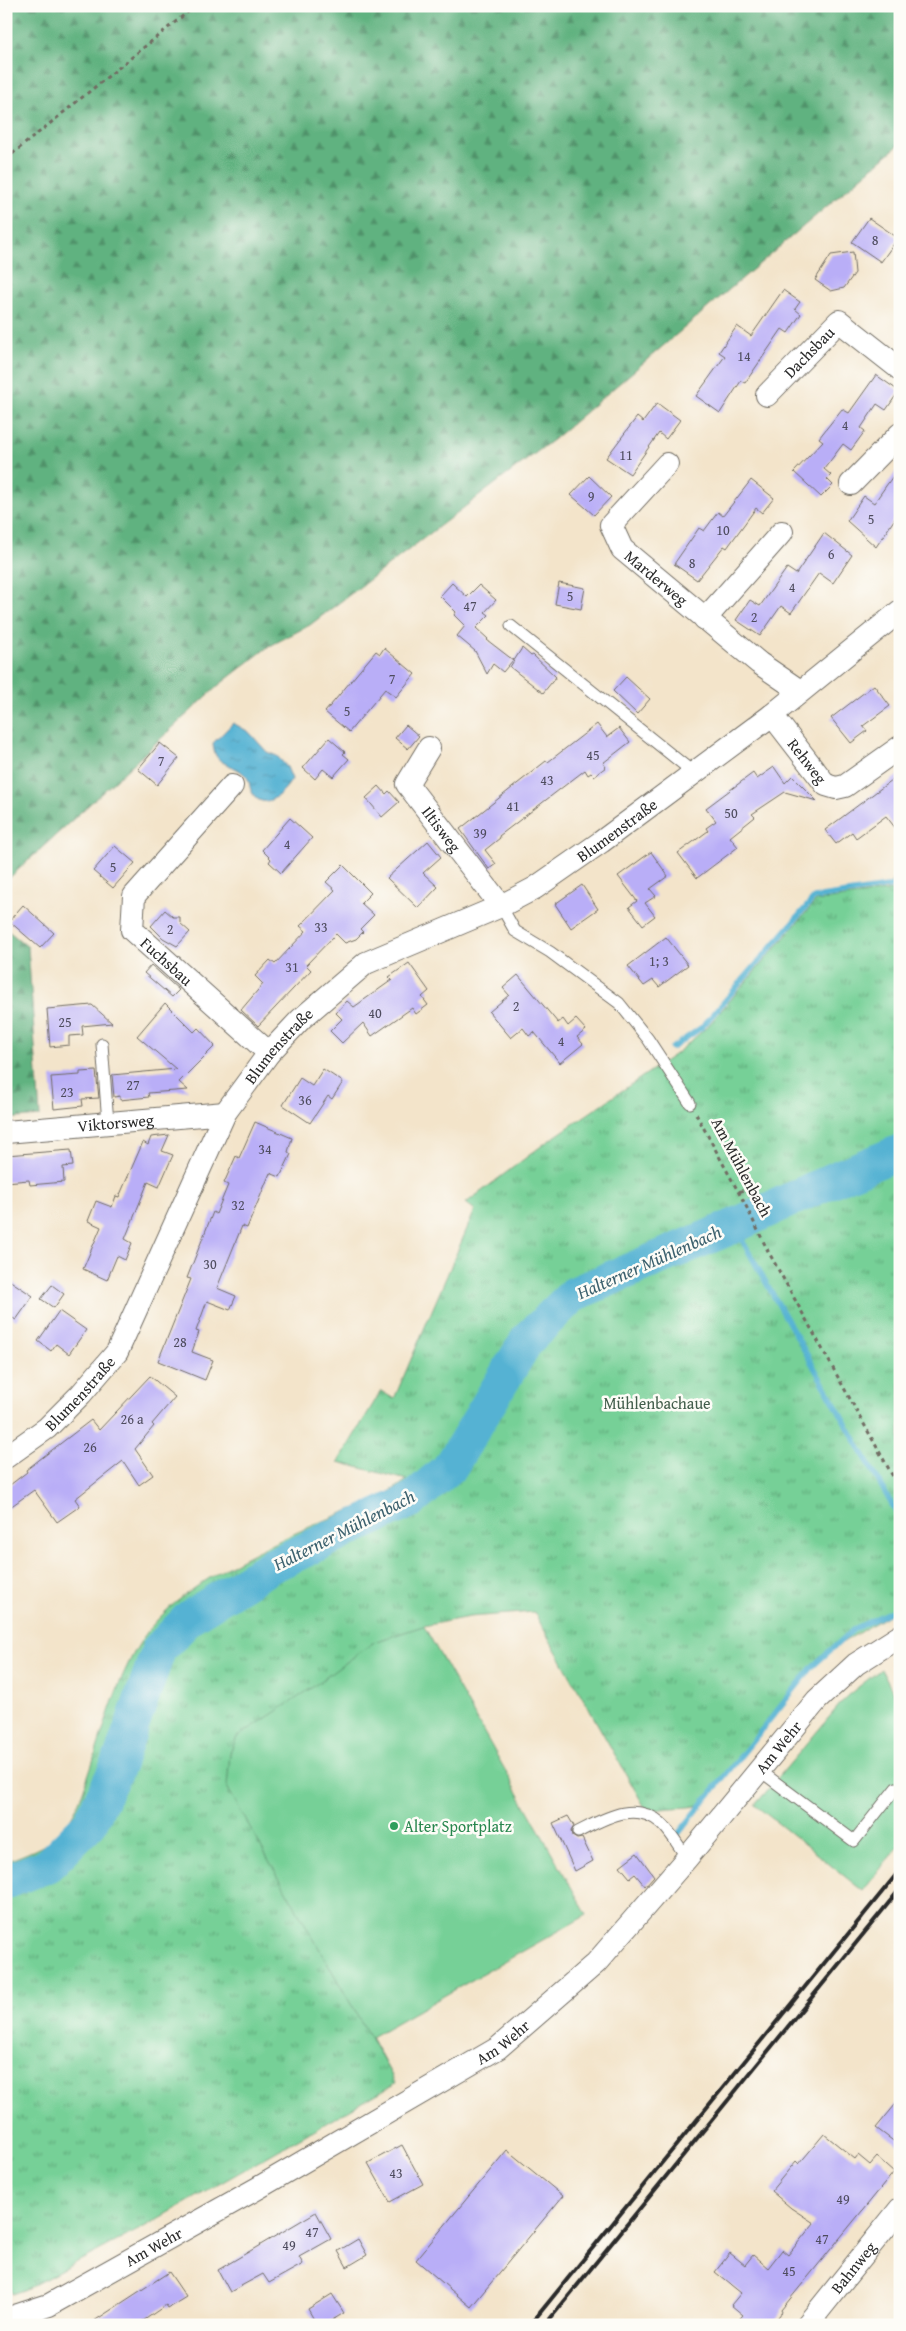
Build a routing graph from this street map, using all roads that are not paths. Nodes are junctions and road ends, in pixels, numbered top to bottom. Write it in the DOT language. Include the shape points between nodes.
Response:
graph roads {
  1 [pos="900,369"];
  2 [pos="767,394"];
  3 [pos="900,434"];
  4 [pos="667,464"];
  5 [pos="851,484"];
  6 [pos="782,532"];
  7 [pos="900,611"];
  8 [pos="705,619"];
  9 [pos="511,626"];
  10 [pos="800,691"];
  11 [pos="772,715"];
  12 [pos="900,747"];
  13 [pos="430,748"];
  14 [pos="694,773"];
  15 [pos="232,786"];
  16 [pos="501,906"];
  17 [pos="102,1044"];
  18 [pos="269,1053"];
  19 [pos="690,1103"];
  20 [pos="225,1113"];
  21 [pos="108,1123"];
  22 [pos="6,1132"];
  23 [pos="6,1457"];
  24 [pos="900,1636"];
  25 [pos="759,1770"];
  26 [pos="896,1788"];
  27 [pos="578,1832"];
  28 [pos="686,1858"];
  29 [pos="900,2209"];
  30 [pos="6,2319"];
  31 [pos="807,2325"];
  1 -- 2 [label="street, Dachsbau" via="839,321"];
  3 -- 5 [label="street"];
  4 -- 8 [label="street, Marderweg" via="611,525 622,549"];
  6 -- 8 [label="street"];
  7 -- 10 [label="street, Blumenstraße"];
  8 -- 10 [label="street, Marderweg" via="759,664"];
  9 -- 14 [label="lane"];
  10 -- 11 [label="street, Blumenstraße"];
  11 -- 12 [label="street, Rehweg" via="826,785 836,788 845,786"];
  11 -- 14 [label="street, Blumenstraße"];
  13 -- 16 [label="street, Iltisweg" via="407,784"];
  14 -- 16 [label="street, Blumenstraße" via="542,883"];
  15 -- 18 [label="street, Fuchsbau" via="134,896 132,930"];
  16 -- 18 [label="street, Blumenstraße" via="366,963 301,1019"];
  16 -- 19 [label="lane" via="515,931 550,952 619,1003 648,1039"];
  17 -- 21 [label="lane"];
  18 -- 20 [label="street, Blumenstraße"];
  20 -- 21 [label="street, Viktorsweg"];
  20 -- 23 [label="street, Blumenstraße" via="117,1352 47,1428"];
  21 -- 22 [label="street, Viktorsweg"];
  24 -- 25 [label="street, Am Wehr" via="856,1664 817,1700"];
  25 -- 26 [label="lane" via="854,1841"];
  25 -- 28 [label="street, Am Wehr"];
  27 -- 28 [label="lane" via="630,1811 661,1824"];
  28 -- 30 [label="street, Am Wehr" via="596,1963 498,2048 49,2305"];
  29 -- 31 [label="street, Bahnweg"];
}
